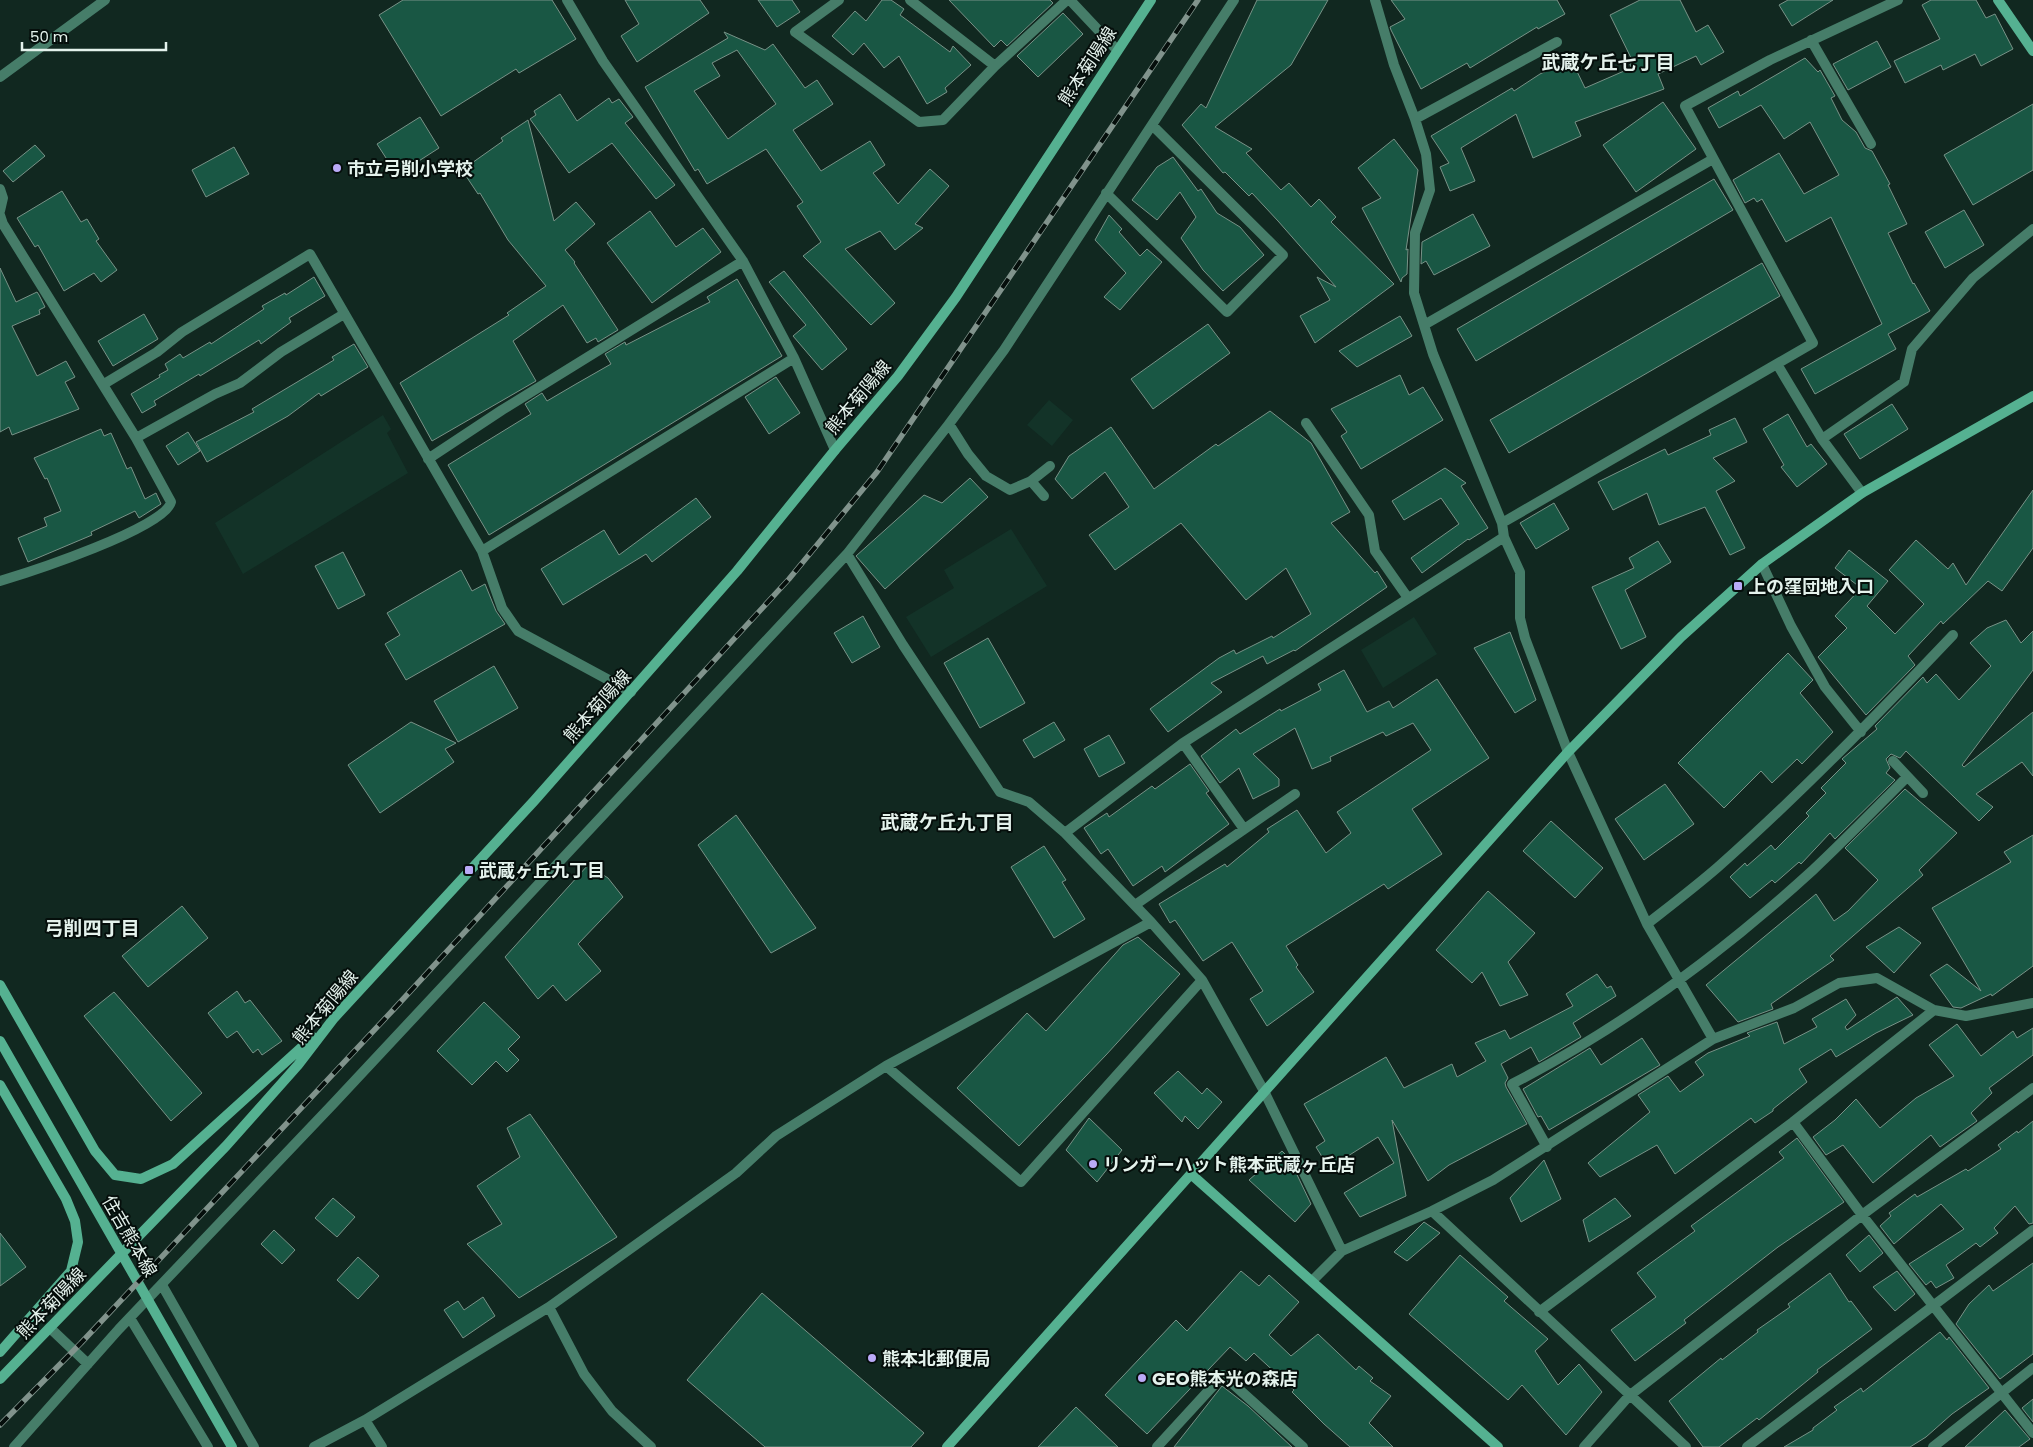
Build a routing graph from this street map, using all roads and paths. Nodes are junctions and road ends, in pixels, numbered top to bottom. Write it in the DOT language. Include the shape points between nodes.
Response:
graph roads {
  1 [pos="567,0"];
  2 [pos="839,0"];
  3 [pos="910,0"];
  4 [pos="1069,0"];
  5 [pos="1150,0"];
  6 [pos="1234,0"];
  7 [pos="1375,0"];
  8 [pos="1898,0"];
  9 [pos="1998,0"];
  10 [pos="103,1"];
  11 [pos="1811,40"];
  12 [pos="1556,42"];
  13 [pos="1117,50"];
  14 [pos="2033,51"];
  15 [pos="995,66"];
  16 [pos="0,77"];
  17 [pos="1415,119"];
  18 [pos="1153,126"];
  19 [pos="1871,144"];
  20 [pos="1713,159"];
  21 [pos="0,189"];
  22 [pos="1106,193"];
  23 [pos="0,213"];
  24 [pos="2033,229"];
  25 [pos="742,261"];
  26 [pos="344,314"];
  27 [pos="1424,325"];
  28 [pos="794,358"];
  29 [pos="1777,364"];
  30 [pos="104,384"];
  31 [pos="2033,396"];
  32 [pos="1306,423"];
  33 [pos="949,424"];
  34 [pos="136,438"];
  35 [pos="1822,439"];
  36 [pos="835,450"];
  37 [pos="428,459"];
  38 [pos="1050,466"];
  39 [pos="1031,481"];
  40 [pos="1862,493"];
  41 [pos="1044,496"];
  42 [pos="1502,522"];
  43 [pos="1504,537"];
  44 [pos="482,551"];
  45 [pos="847,554"];
  46 [pos="1762,564"];
  47 [pos="1,579"];
  48 [pos="1408,598"];
  49 [pos="1953,635"];
  50 [pos="631,692"];
  51 [pos="1861,732"];
  52 [pos="1183,743"];
  53 [pos="1568,752"];
  54 [pos="1892,761"];
  55 [pos="1907,777"];
  56 [pos="1923,793"];
  57 [pos="1296,794"];
  58 [pos="1244,829"];
  59 [pos="1065,833"];
  60 [pos="1135,905"];
  61 [pos="1151,922"];
  62 [pos="1647,924"];
  63 [pos="1202,980"];
  64 [pos="1678,980"];
  65 [pos="0,985"];
  66 [pos="2033,1003"];
  67 [pos="1934,1010"];
  68 [pos="334,1018"];
  69 [pos="1712,1039"];
  70 [pos="0,1041"];
  71 [pos="886,1066"];
  72 [pos="0,1085"];
  73 [pos="2033,1088"];
  74 [pos="1264,1091"];
  75 [pos="1793,1122"];
  76 [pos="1546,1147"];
  77 [pos="1192,1175"];
  78 [pos="1432,1211"];
  79 [pos="1862,1215"];
  80 [pos="2033,1230"];
  81 [pos="1342,1251"];
  82 [pos="1312,1281"];
  83 [pos="162,1285"];
  84 [pos="1933,1305"];
  85 [pos="549,1308"];
  86 [pos="1539,1312"];
  87 [pos="130,1318"];
  88 [pos="50,1328"];
  89 [pos="0,1352"];
  90 [pos="88,1364"];
  91 [pos="2033,1368"];
  92 [pos="0,1379"];
  93 [pos="2003,1392"];
  94 [pos="1629,1396"];
  95 [pos="365,1420"];
  96 [pos="2033,1433"];
  97 [pos="646,1445"];
  98 [pos="1299,1446"];
  99 [pos="14,1447"];
  100 [pos="208,1447"];
  101 [pos="232,1447"];
  102 [pos="254,1447"];
  103 [pos="314,1447"];
  104 [pos="382,1447"];
  105 [pos="946,1447"];
  106 [pos="1157,1447"];
  107 [pos="1498,1447"];
  108 [pos="1584,1447"];
  109 [pos="1686,1447"];
  110 [pos="1746,1447"];
  111 [pos="1932,1447"];
  1 -- 25 [label="street" via="603,61"];
  2 -- 15 [label="street" via="795,32 919,122 943,120"];
  3 -- 15 [label="street"];
  4 -- 13 [label="street"];
  4 -- 15 [label="street"];
  5 -- 13 [label="main road, 熊本菊陽線"];
  6 -- 18 [label="street"];
  7 -- 17 [label="street" via="1394,65"];
  8 -- 11 [label="street"];
  9 -- 14 [label="main road"];
  10 -- 16 [label="street"];
  11 -- 19 [label="street"];
  11 -- 20 [label="street" via="1685,106"];
  12 -- 17 [label="street"];
  13 -- 36 [label="main road, 熊本菊陽線" via="956,297 898,376"];
  17 -- 27 [label="street" via="1426,154 1430,190 1415,233 1414,293"];
  18 -- 22 [label="street"];
  18 -- 22 [label="street" via="1283,255 1227,312"];
  20 -- 27 [label="street"];
  20 -- 29 [label="street" via="1813,343"];
  21 -- 23 [label="street" via="3,198"];
  22 -- 33 [label="street" via="1004,350"];
  23 -- 30 [label="street" via="3,224"];
  24 -- 35 [label="street" via="1972,278 1912,349 1904,382"];
  25 -- 28 [label="street"];
  25 -- 37 [label="street"];
  26 -- 30 [label="street" via="310,254"];
  26 -- 34 [label="street" via="281,352 240,384"];
  26 -- 37 [label="street"];
  27 -- 42 [label="street"];
  28 -- 36 [label="street"];
  28 -- 44 [label="street"];
  29 -- 35 [label="street"];
  29 -- 42 [label="street"];
  30 -- 34 [label="street"];
  31 -- 40 [label="main road"];
  32 -- 48 [label="street" via="1369,515 1375,551"];
  33 -- 39 [label="street" via="986,476 1010,490"];
  33 -- 45 [label="street"];
  34 -- 47 [label="street" via="171,502 170,508 158,517 84,552"];
  35 -- 40 [label="street"];
  36 -- 50 [label="main road, 熊本菊陽線" via="737,571"];
  37 -- 44 [label="street"];
  38 -- 39 [label="street"];
  39 -- 41 [label="street"];
  40 -- 46 [label="main road"];
  42 -- 43 [label="street"];
  43 -- 48 [label="street"];
  43 -- 53 [label="street" via="1520,572 1520,618 1525,638"];
  44 -- 50 [label="street" via="502,608 518,632"];
  45 -- 59 [label="street" via="902,645 1000,792 1029,802"];
  45 -- 83 [label="street"];
  46 -- 51 [label="street" via="1790,626 1825,687"];
  46 -- 53 [label="main road" via="1680,637"];
  48 -- 52 [label="street"];
  49 -- 51 [label="street"];
  50 -- 68 [label="main road, 熊本菊陽線"];
  51 -- 62 [label="street" via="1717,868"];
  52 -- 58 [label="street"];
  52 -- 59 [label="street"];
  53 -- 62 [label="street"];
  53 -- 74 [label="main road"];
  54 -- 55 [label="street"];
  55 -- 56 [label="street"];
  55 -- 64 [label="street" via="1813,870 1734,938"];
  57 -- 58 [label="street"];
  58 -- 60 [label="street"];
  59 -- 60 [label="street"];
  60 -- 61 [label="street"];
  61 -- 63 [label="street"];
  61 -- 71 [label="street"];
  62 -- 64 [label="street"];
  63 -- 71 [label="street" via="1021,1182"];
  63 -- 74 [label="street"];
  64 -- 69 [label="street"];
  64 -- 76 [label="street" via="1589,1042 1512,1084"];
  65 -- 68 [label="main road" via="95,1150 115,1175 141,1179 173,1164"];
  66 -- 67 [label="street" via="1966,1016"];
  67 -- 69 [label="street" via="1877,978 1839,983 1794,1008"];
  67 -- 75 [label="street"];
  68 -- 88 [label="main road, 熊本菊陽線" via="298,1065 226,1146"];
  69 -- 76 [label="street"];
  70 -- 101 [label="main road, 住吉熊本線"];
  71 -- 85 [label="street" via="776,1136 736,1173"];
  72 -- 89 [label="main road" via="66,1199 75,1221 78,1242 72,1271"];
  73 -- 79 [label="street"];
  74 -- 77 [label="main road"];
  74 -- 81 [label="street"];
  75 -- 79 [label="street"];
  75 -- 86 [label="street"];
  76 -- 78 [label="street" via="1493,1180"];
  77 -- 82 [label="main road"];
  77 -- 105 [label="main road"];
  78 -- 81 [label="street"];
  78 -- 86 [label="street"];
  79 -- 84 [label="street"];
  79 -- 94 [label="street"];
  80 -- 84 [label="street"];
  81 -- 82 [label="street"];
  82 -- 107 [label="main road"];
  83 -- 87 [label="street"];
  83 -- 102 [label="street"];
  84 -- 93 [label="street"];
  84 -- 110 [label="street"];
  85 -- 95 [label="street"];
  85 -- 97 [label="street" via="584,1374 612,1411"];
  86 -- 94 [label="street"];
  87 -- 90 [label="street"];
  87 -- 100 [label="street"];
  88 -- 90 [label="street"];
  88 -- 92 [label="main road, 熊本菊陽線"];
  90 -- 99 [label="street"];
  91 -- 93 [label="street"];
  93 -- 96 [label="street"];
  93 -- 111 [label="street"];
  94 -- 108 [label="street"];
  94 -- 109 [label="street"];
  95 -- 103 [label="street"];
  95 -- 104 [label="street"];
  98 -- 106 [label="street" via="1223,1375"];
}
